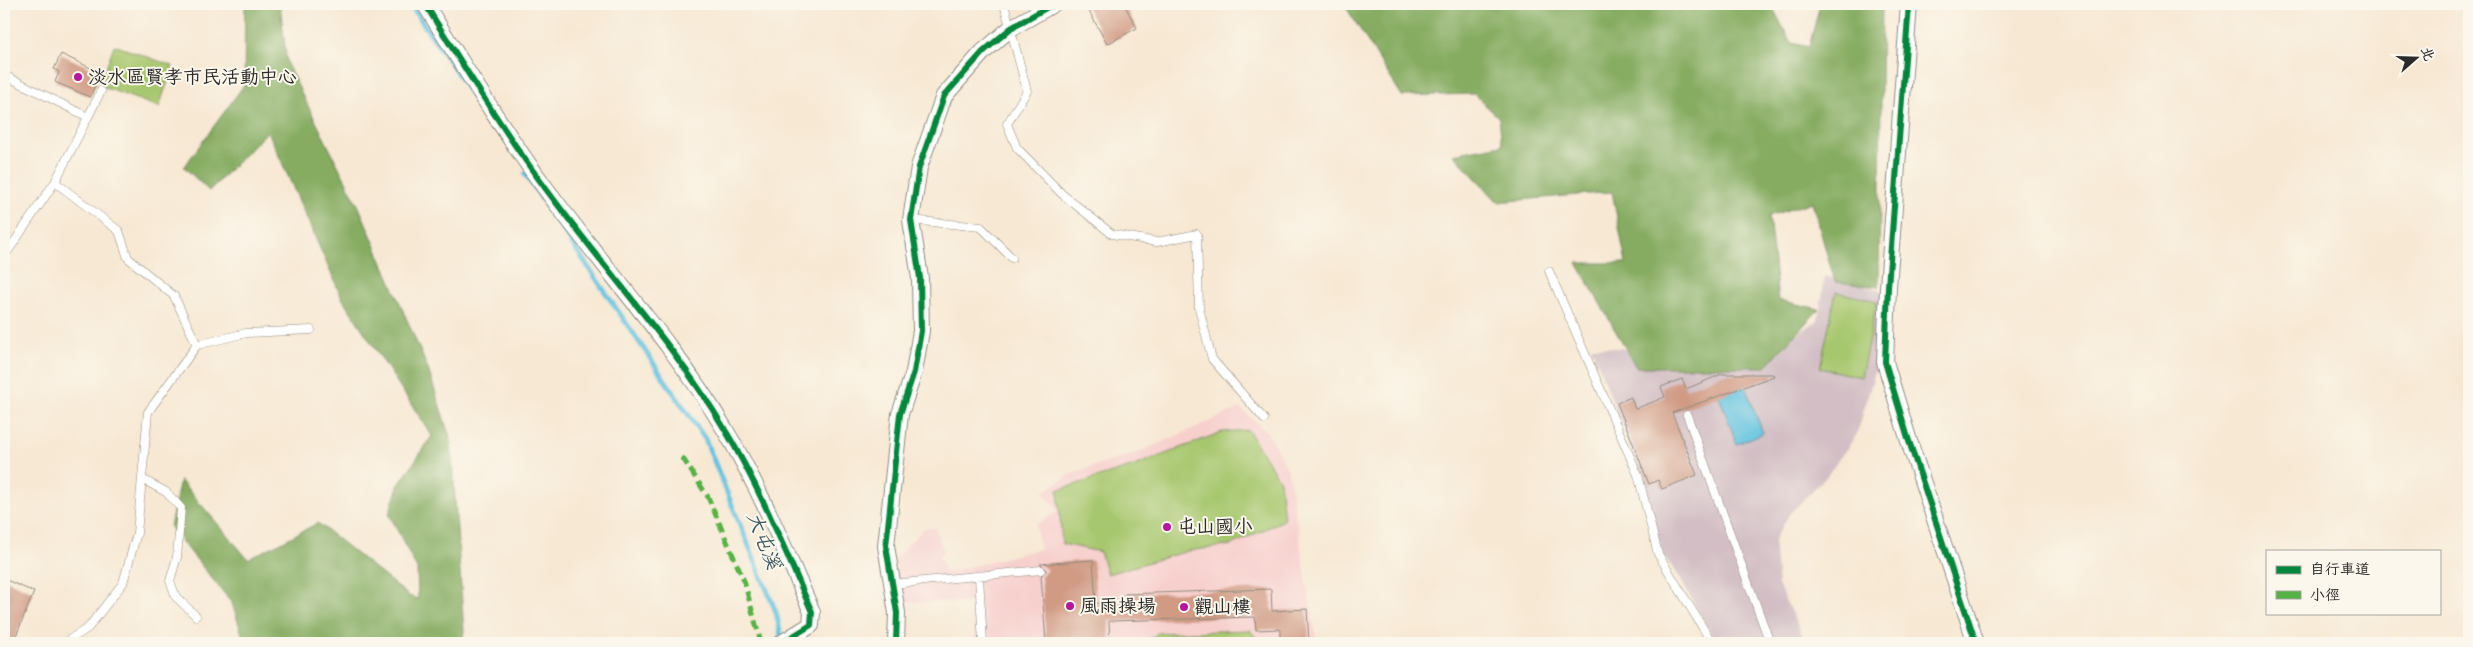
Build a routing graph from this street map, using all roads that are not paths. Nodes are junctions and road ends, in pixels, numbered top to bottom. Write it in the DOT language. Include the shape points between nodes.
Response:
graph roads {
  1 [pos="425,4"];
  2 [pos="1004,4"];
  3 [pos="1053,4"];
  4 [pos="1909,4"];
  5 [pos="1011,28"];
  6 [pos="4,74"];
  7 [pos="101,91"];
  8 [pos="88,117"];
  9 [pos="55,182"];
  10 [pos="911,220"];
  11 [pos="4,257"];
  12 [pos="1012,258"];
  13 [pos="1549,271"];
  14 [pos="311,330"];
  15 [pos="197,345"];
  16 [pos="1687,415"];
  17 [pos="1264,420"];
  18 [pos="142,479"];
  19 [pos="1041,570"];
  20 [pos="980,576"];
  21 [pos="892,584"];
  22 [pos="196,616"];
  23 [pos="64,643"];
  24 [pos="782,643"];
  25 [pos="896,643"];
  26 [pos="984,643"];
  27 [pos="1712,643"];
  28 [pos="1770,643"];
  29 [pos="1976,643"];
  1 -- 24 [label="street" via="491,110 560,208 677,356 724,428 764,503 812,612 811,625"];
  2 -- 5 [label="lane"];
  3 -- 5 [label="street"];
  4 -- 29 [label="street" via="1888,278 1885,362"];
  5 -- 10 [label="street" via="983,52 944,96 919,167"];
  5 -- 17 [label="lane" via="1027,91 1007,124 1017,148 1062,194 1112,234 1157,242 1196,234 1198,308 1212,359"];
  6 -- 8 [label="lane"];
  7 -- 8 [label="lane"];
  8 -- 9 [label="lane"];
  9 -- 11 [label="lane"];
  9 -- 15 [label="lane" via="119,231 128,258 174,296"];
  10 -- 12 [label="lane" via="981,227"];
  10 -- 21 [label="street" via="920,278 921,331 914,372 900,414 886,546"];
  13 -- 27 [label="lane" via="1638,474 1658,554"];
  14 -- 15 [label="lane" via="246,333"];
  15 -- 18 [label="lane" via="148,412"];
  16 -- 28 [label="lane"];
  18 -- 22 [label="lane" via="166,492 181,508 177,557 170,580 176,597"];
  18 -- 23 [label="lane" via="137,533 123,583 88,628"];
  19 -- 20 [label="lane"];
  20 -- 21 [label="lane"];
  20 -- 26 [label="lane"];
  21 -- 25 [label="street" via="897,613"];
}
